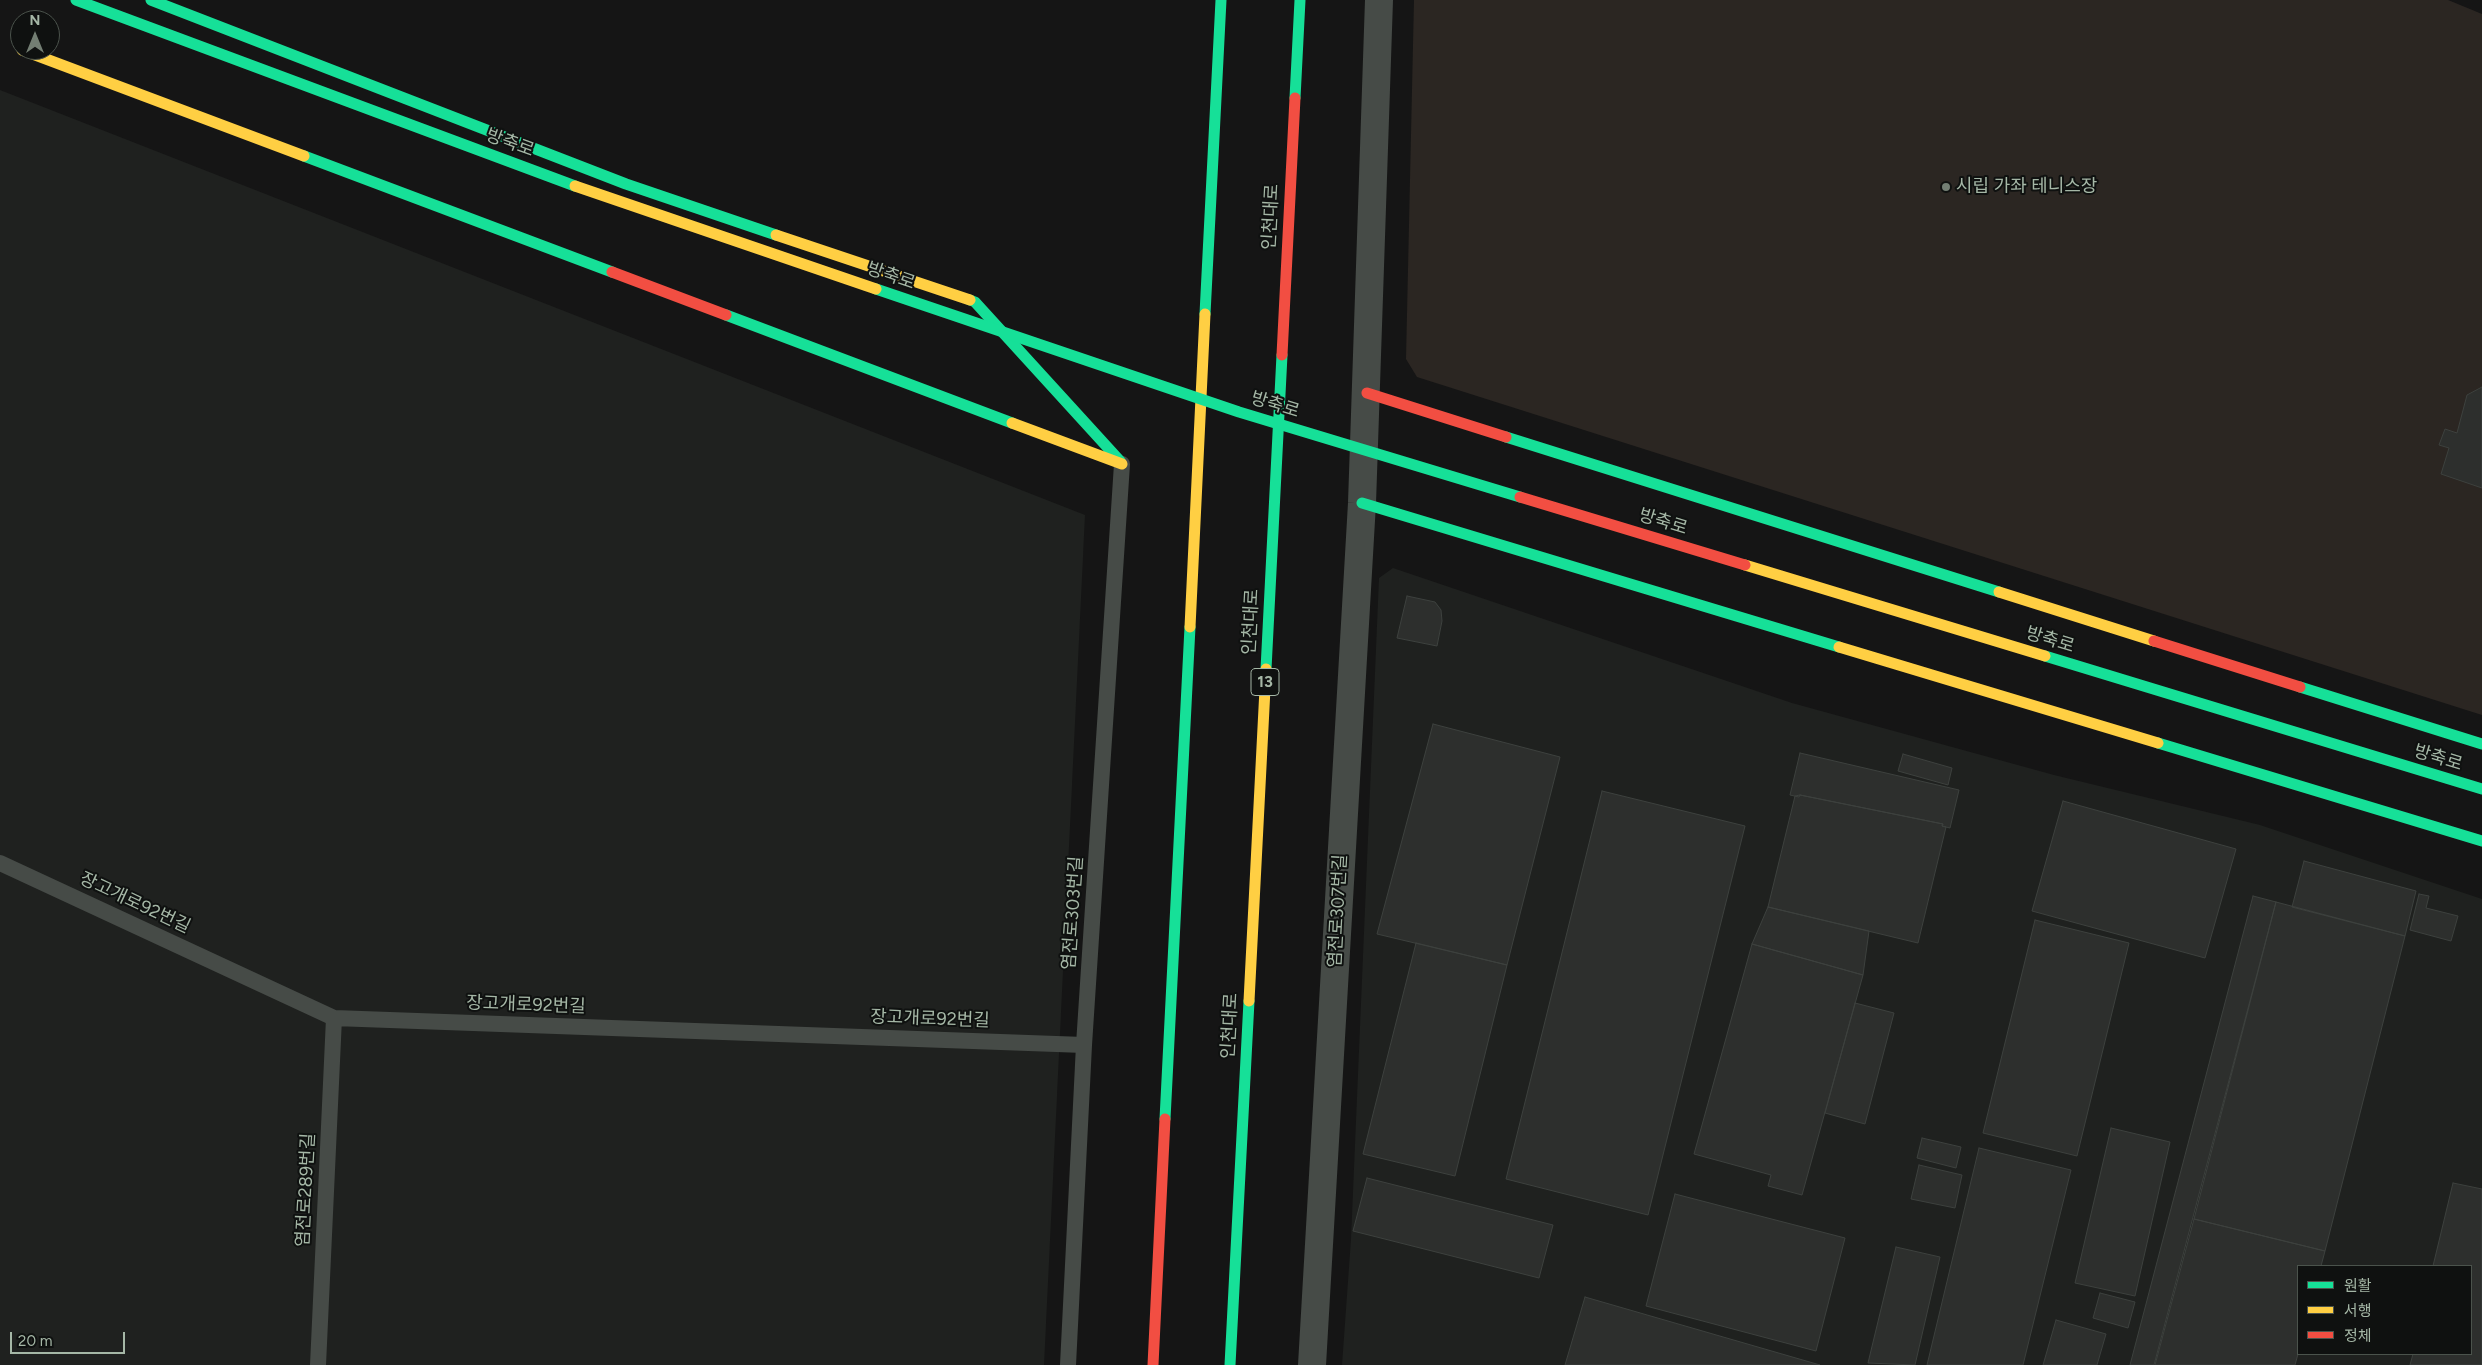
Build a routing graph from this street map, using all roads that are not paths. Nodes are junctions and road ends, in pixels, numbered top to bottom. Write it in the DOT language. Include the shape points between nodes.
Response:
graph roads {
  1 [pos="76,0"];
  2 [pos="151,0"];
  3 [pos="1221,0"];
  4 [pos="1300,0"];
  5 [pos="1380,0"];
  6 [pos="47,60"];
  7 [pos="1367,393"];
  8 [pos="1122,464"];
  9 [pos="1362,503"];
  10 [pos="2482,744"];
  11 [pos="2482,789"];
  12 [pos="2482,841"];
  13 [pos="0,863"];
  14 [pos="334,1018"];
  15 [pos="1084,1045"];
  16 [pos="318,1365"];
  17 [pos="1068,1365"];
  18 [pos="1153,1365"];
  19 [pos="1230,1365"];
  20 [pos="1312,1365"];
  1 -- 11 [label="main road, 방축로, bridge" via="623,204 1239,412"];
  2 -- 8 [label="main road" via="626,184 976,302"];
  3 -- 18 [label="main road"];
  4 -- 19 [label="main road, 인천대로 / 13"];
  5 -- 7 [label="street, 염전로307번길"];
  6 -- 8 [label="main road"];
  7 -- 9 [label="street, 염전로307번길"];
  7 -- 10 [label="main road"];
  8 -- 15 [label="lane, 염전로303번길"];
  9 -- 12 [label="main road"];
  9 -- 20 [label="street, 염전로307번길"];
  13 -- 14 [label="lane, 장고개로92번길"];
  14 -- 15 [label="lane, 장고개로92번길"];
  14 -- 16 [label="lane, 염전로289번길"];
  15 -- 17 [label="lane, 염전로303번길"];
}
